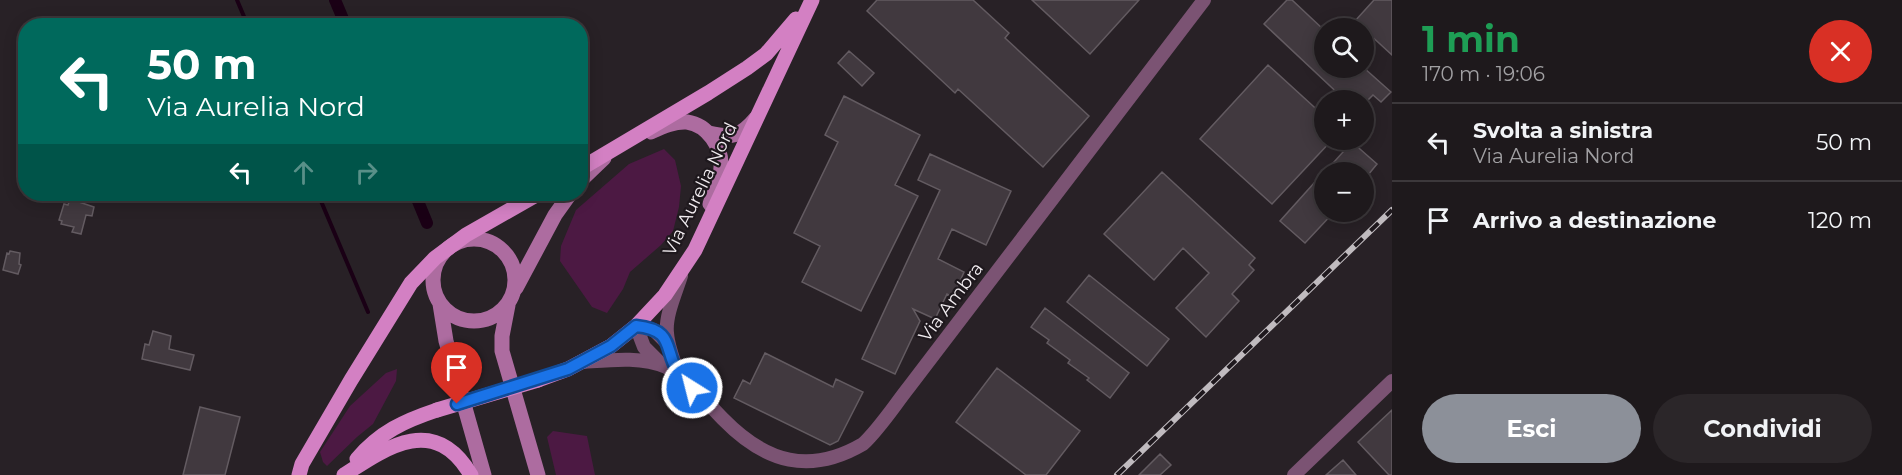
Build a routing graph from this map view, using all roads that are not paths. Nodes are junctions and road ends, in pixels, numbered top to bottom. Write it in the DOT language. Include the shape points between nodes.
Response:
graph roads {
  1 [pos="812,0"];
  2 [pos="1204,0"];
  3 [pos="757,117"];
  4 [pos="709,133"];
  5 [pos="624,143"];
  6 [pos="588,163"];
  7 [pos="588,173"];
  8 [pos="526,201"];
  9 [pos="565,201"];
  10 [pos="705,229"];
  11 [pos="449,247"];
  12 [pos="682,270"];
  13 [pos="510,299"];
  14 [pos="441,304"];
  15 [pos="636,326"];
  16 [pos="669,346"];
  17 [pos="584,362"];
  18 [pos="663,366"];
  19 [pos="679,375"];
  20 [pos="1392,381"];
  21 [pos="299,475"];
  22 [pos="343,475"];
  23 [pos="471,475"];
  24 [pos="484,475"];
  25 [pos="538,475"];
  26 [pos="1294,475"];
  1 -- 3 [label="main road, Via Aurelia Nord"];
  1 -- 5 [label="main road, Via Aurelia Nord" via="757,61"];
  2 -- 19 [label="street, Via Ambra" via="909,387 849,456 819,470 807,471 777,462 738,435"];
  3 -- 4 [label="main road" via="737,135"];
  3 -- 10 [label="main road, Via Aurelia Nord"];
  4 -- 5 [label="main road" via="686,122"];
  4 -- 10 [label="main road" via="718,146 722,167"];
  5 -- 6 [label="main road, Via Aurelia Nord"];
  5 -- 7 [label="main road"];
  8 -- 11 [label="main road"];
  9 -- 13 [label="main road"];
  10 -- 12 [label="main road, Via Aurelia Nord"];
  11 -- 13 [label="main road" via="479,239 498,246 512,263 516,283"];
  11 -- 14 [label="main road" via="434,273 433,284"];
  11 -- 21 [label="main road" via="411,284 351,380"];
  12 -- 15 [label="main road, Via Aurelia Nord"];
  12 -- 16 [label="street" via="667,324"];
  13 -- 14 [label="main road" via="500,313 479,321 458,318"];
  13 -- 25 [label="main road" via="502,351"];
  14 -- 24 [label="main road" via="446,341"];
  15 -- 16 [label="street" via="654,330"];
  15 -- 17 [label="main road, Via Aurelia Nord"];
  15 -- 18 [label="street" via="644,347"];
  16 -- 19 [label="street"];
  17 -- 18 [label="street" via="627,360"];
  17 -- 22 [label="main road, Via Aurelia Nord, bridge" via="412,419 377,438"];
  18 -- 19 [label="street"];
  20 -- 26 [label="street"];
  22 -- 23 [label="main road" via="377,453 418,440 451,451"];
}
